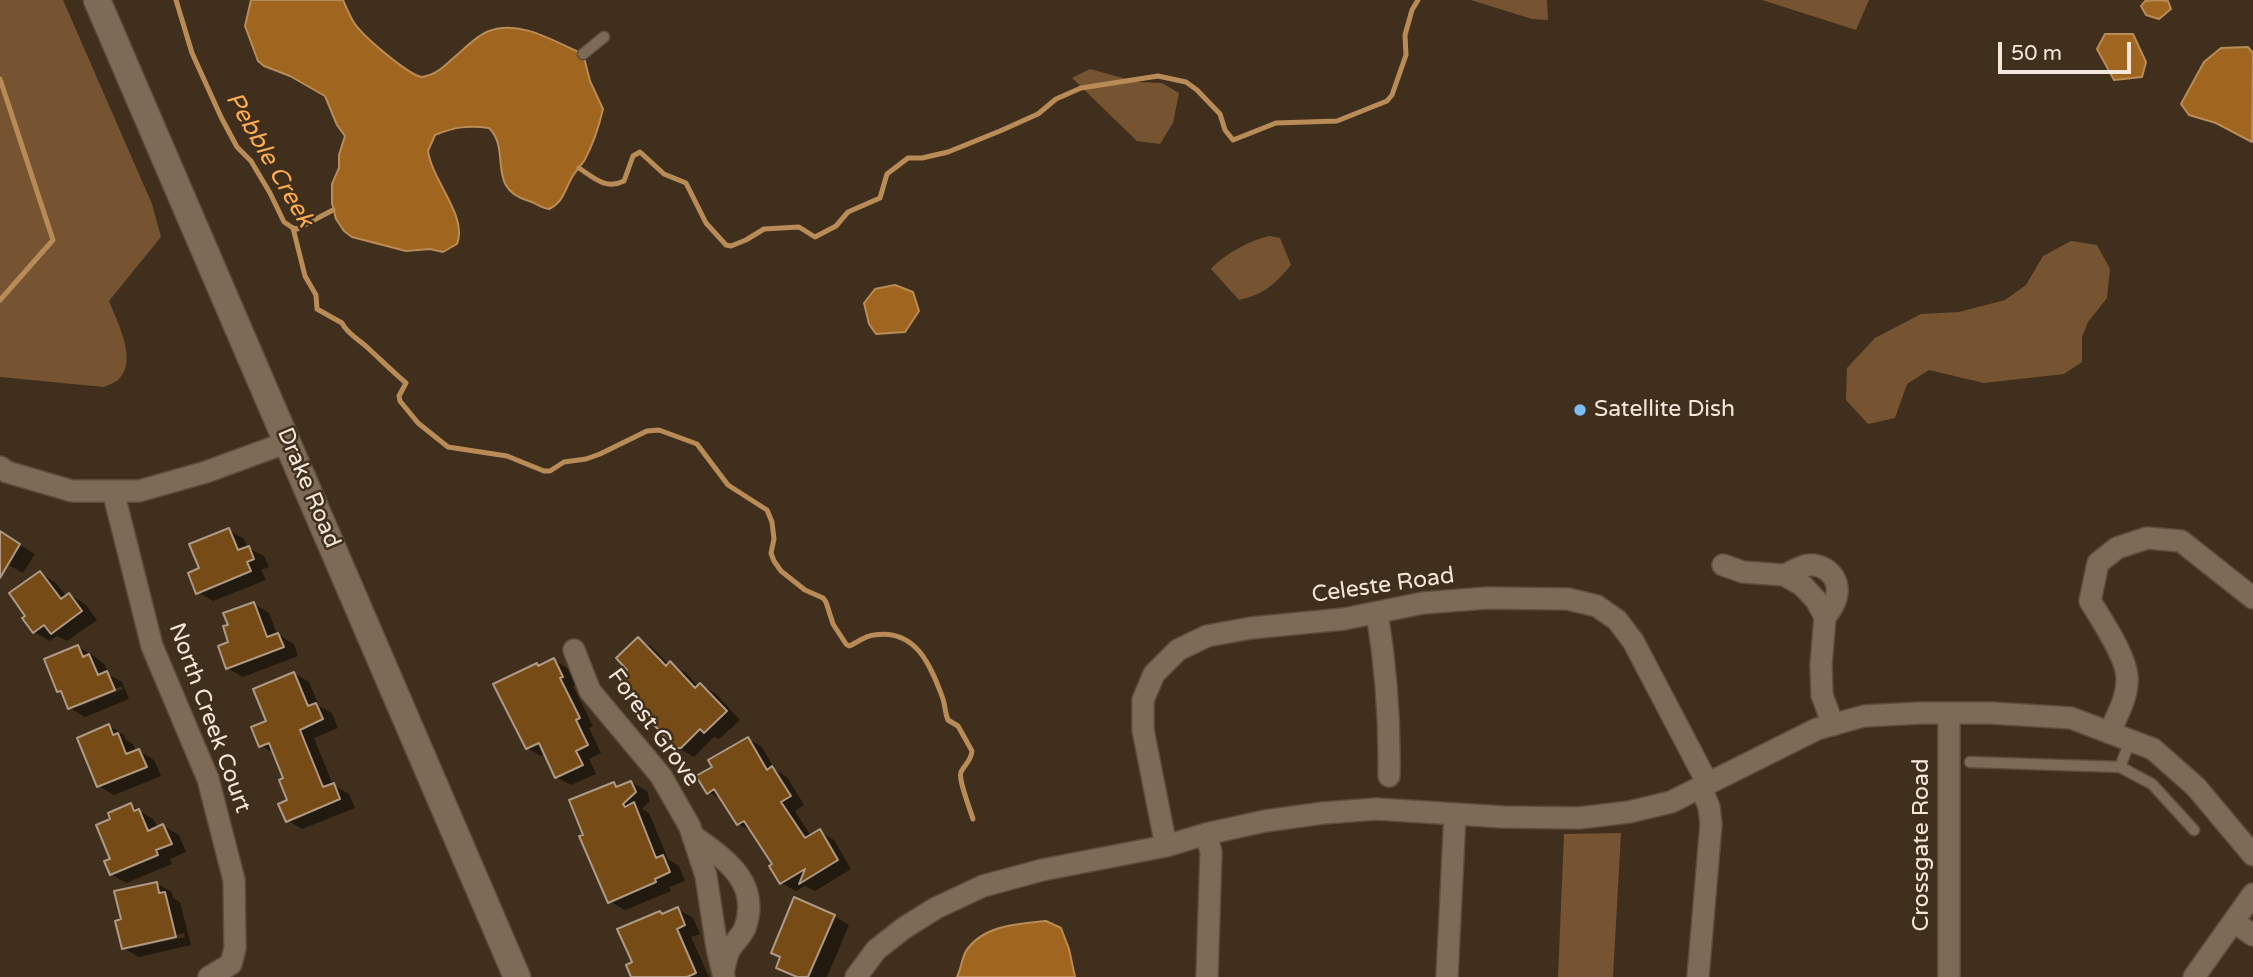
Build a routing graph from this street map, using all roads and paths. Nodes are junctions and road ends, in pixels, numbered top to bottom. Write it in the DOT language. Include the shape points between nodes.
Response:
graph roads {
  1 [pos="97,0"];
  2 [pos="604,37"];
  3 [pos="583,54"];
  4 [pos="288,442"];
  5 [pos="0,467"];
  6 [pos="113,491"];
  7 [pos="1723,565"];
  8 [pos="1784,575"];
  9 [pos="2253,598"];
  10 [pos="1377,613"];
  11 [pos="1825,617"];
  12 [pos="574,650"];
  13 [pos="1949,713"];
  14 [pos="1833,725"];
  15 [pos="2110,733"];
  16 [pos="2130,741"];
  17 [pos="1970,762"];
  18 [pos="2120,767"];
  19 [pos="1389,776"];
  20 [pos="1704,786"];
  21 [pos="1455,814"];
  22 [pos="2194,831"];
  23 [pos="1206,834"];
  24 [pos="693,836"];
  25 [pos="1166,846"];
  26 [pos="2253,855"];
  27 [pos="2253,894"];
  28 [pos="2234,922"];
  29 [pos="2253,935"];
  30 [pos="234,970"];
  31 [pos="723,976"];
  32 [pos="209,977"];
  33 [pos="517,977"];
  34 [pos="856,977"];
  35 [pos="1207,977"];
  36 [pos="1447,977"];
  37 [pos="1698,977"];
  38 [pos="1949,977"];
  39 [pos="2194,977"];
  1 -- 4 [label="street, Drake Road"];
  2 -- 3 [label="lane"];
  4 -- 6 [label="street" via="139,491"];
  4 -- 33 [label="street, Drake Road"];
  5 -- 6 [label="street" via="72,492"];
  6 -- 30 [label="street, North Creek Court" via="152,646 208,779 234,880"];
  7 -- 8 [label="street" via="1743,572"];
  8 -- 11 [label="street" via="1816,600"];
  8 -- 11 [label="street" via="1805,566 1830,571 1838,596"];
  9 -- 15 [label="street" via="2181,541 2147,538 2117,548 2098,563 2090,601 2114,641 2128,677"];
  10 -- 19 [label="street" via="1387,691"];
  10 -- 20 [label="street, Celeste Road" via="1423,603 1487,598 1568,599 1597,607 1617,620 1633,641"];
  10 -- 25 [label="street, Celeste Road" via="1208,636 1178,650 1154,674 1143,700 1143,730"];
  11 -- 14 [label="street" via="1822,695"];
  12 -- 24 [label="street, Forest Grove" via="590,691 661,776"];
  13 -- 14 [label="street" via="1864,716"];
  13 -- 15 [label="street" via="2071,718"];
  13 -- 38 [label="street, Crossgate Road"];
  14 -- 20 [label="street"];
  15 -- 16 [label="street"];
  16 -- 18 [label="lane"];
  16 -- 26 [label="street" via="2153,749 2196,787"];
  17 -- 18 [label="lane"];
  18 -- 22 [label="lane" via="2152,784"];
  20 -- 21 [label="street" via="1671,802 1579,818"];
  20 -- 37 [label="street, Celeste Road" via="1711,824"];
  21 -- 23 [label="street" via="1377,809 1323,813"];
  21 -- 36 [label="street"];
  23 -- 25 [label="street"];
  23 -- 35 [label="street" via="1211,852"];
  24 -- 31 [label="street, Forest Grove" via="706,876"];
  24 -- 31 [label="street, Forest Grove" via="743,878 749,907"];
  25 -- 34 [label="street" via="983,886 904,928 876,950"];
  27 -- 28 [label="street"];
  28 -- 29 [label="street"];
  28 -- 39 [label="street"];
  30 -- 32 [label="street, North Creek Court"];
}
